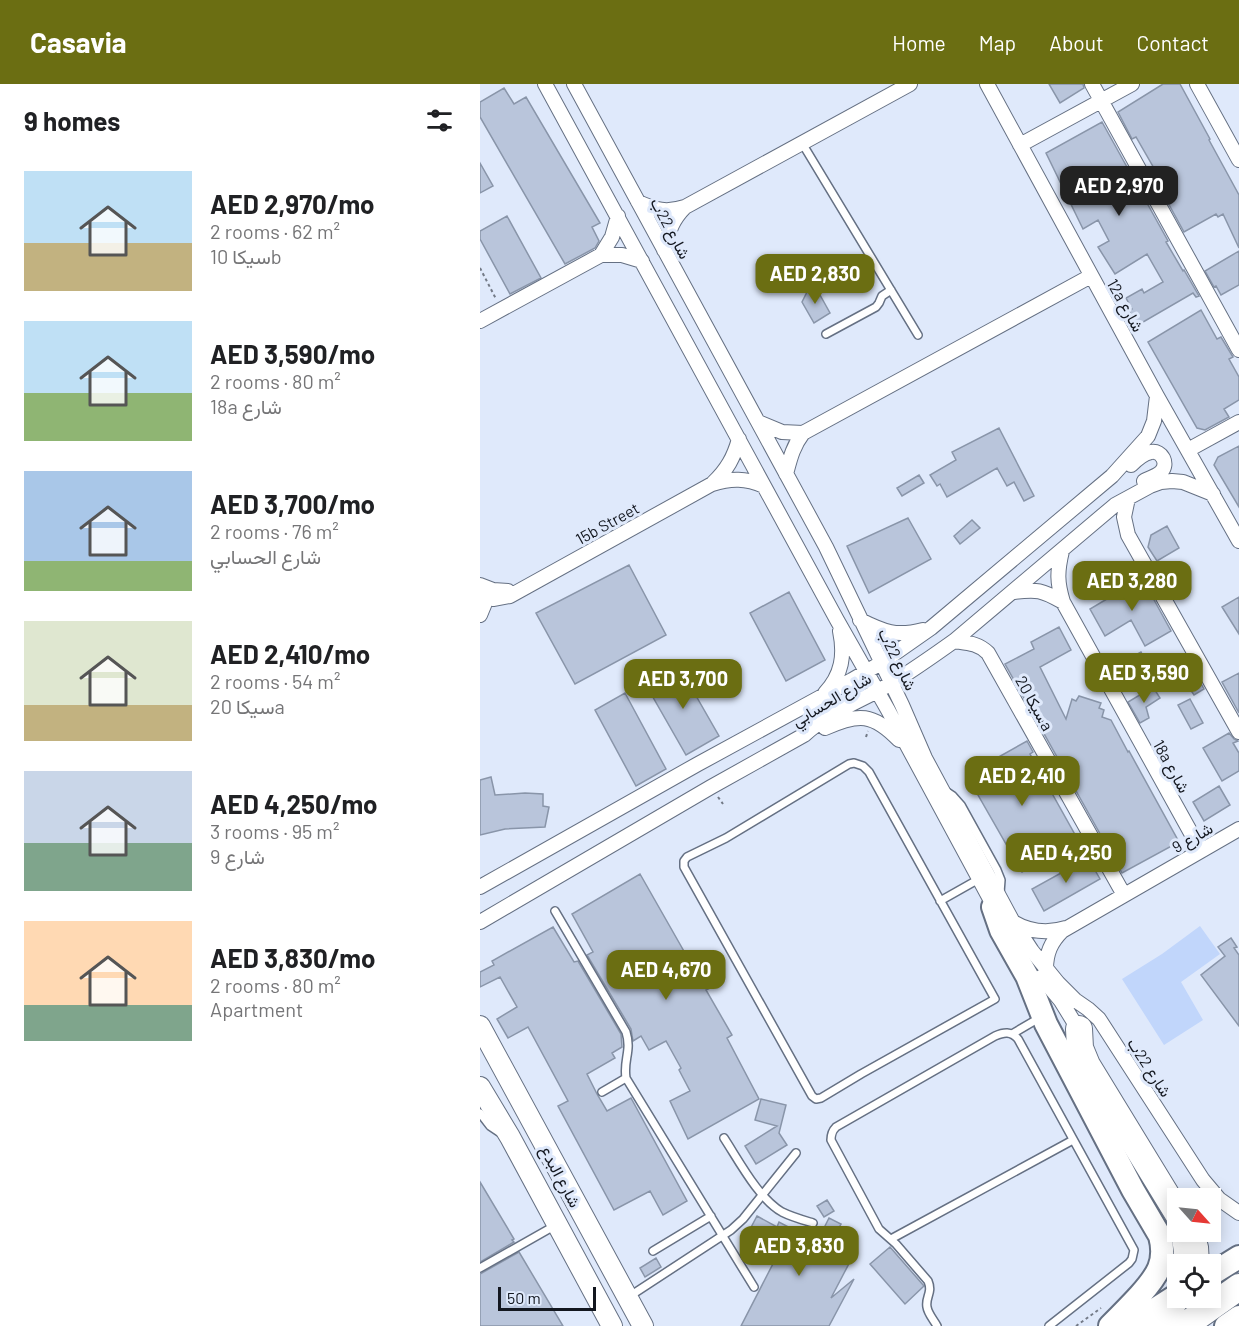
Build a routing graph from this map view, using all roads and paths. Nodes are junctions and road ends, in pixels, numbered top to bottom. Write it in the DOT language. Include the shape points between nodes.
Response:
graph roads {
  1 [pos="545,84"];
  2 [pos="574,84"];
  3 [pos="909,84"];
  4 [pos="987,84"];
  5 [pos="1092,84"];
  6 [pos="1132,84"];
  7 [pos="1197,84"];
  8 [pos="1101,101"];
  9 [pos="802,143"];
  10 [pos="1020,145"];
  11 [pos="1239,160"];
  12 [pos="638,202"];
  13 [pos="685,207"];
  14 [pos="618,216"];
  15 [pos="664,250"];
  16 [pos="601,255"];
  17 [pos="642,261"];
  18 [pos="480,268"];
  19 [pos="1091,276"];
  20 [pos="891,290"];
  21 [pos="501,309"];
  22 [pos="480,321"];
  23 [pos="826,334"];
  24 [pos="918,335"];
  25 [pos="1239,350"];
  26 [pos="1157,396"];
  27 [pos="758,422"];
  28 [pos="1239,422"];
  29 [pos="803,433"];
  30 [pos="739,439"];
  31 [pos="1188,450"];
  32 [pos="786,474"];
  33 [pos="1112,476"];
  34 [pos="712,484"];
  35 [pos="764,486"];
  36 [pos="1213,494"];
  37 [pos="1128,498"];
  38 [pos="1115,505"];
  39 [pos="1239,541"];
  40 [pos="1062,551"];
  41 [pos="480,585"];
  42 [pos="519,590"];
  43 [pos="1011,593"];
  44 [pos="484,597"];
  45 [pos="1063,602"];
  46 [pos="480,615"];
  47 [pos="837,620"];
  48 [pos="860,620"];
  49 [pos="931,627"];
  50 [pos="954,641"];
  51 [pos="881,663"];
  52 [pos="867,671"];
  53 [pos="891,683"];
  54 [pos="877,690"];
  55 [pos="820,699"];
  56 [pos="1239,732"];
  57 [pos="804,735"];
  58 [pos="912,753"];
  59 [pos="1239,830"];
  60 [pos="1201,851"];
  61 [pos="979,879"];
  62 [pos="480,887"];
  63 [pos="1124,895"];
  64 [pos="940,901"];
  65 [pos="996,901"];
  66 [pos="555,911"];
  67 [pos="480,922"];
  68 [pos="1013,922"];
  69 [pos="1068,927"];
  70 [pos="1046,969"];
  71 [pos="1042,1017"];
  72 [pos="480,1026"];
  73 [pos="1079,1029"];
  74 [pos="1012,1034"];
  75 [pos="626,1077"];
  76 [pos="480,1087"];
  77 [pos="602,1092"];
  78 [pos="481,1116"];
  79 [pos="510,1137"];
  80 [pos="724,1138"];
  81 [pos="1073,1140"];
  82 [pos="796,1153"];
  83 [pos="1167,1190"];
  84 [pos="762,1195"];
  85 [pos="1239,1213"];
  86 [pos="711,1216"];
  87 [pos="813,1223"];
  88 [pos="557,1224"];
  89 [pos="723,1236"];
  90 [pos="891,1239"];
  91 [pos="653,1251"];
  92 [pos="1239,1257"];
  93 [pos="480,1268"];
  94 [pos="1221,1268"];
  95 [pos="754,1287"];
  96 [pos="1239,1287"];
  97 [pos="627,1298"];
  98 [pos="1167,1306"];
  99 [pos="1172,1308"];
  100 [pos="1192,1308"];
  101 [pos="1239,1317"];
  102 [pos="607,1321"];
  103 [pos="643,1326"];
  104 [pos="937,1326"];
  105 [pos="1049,1326"];
  106 [pos="1110,1326"];
  107 [pos="1129,1326"];
  108 [pos="1155,1326"];
  109 [pos="1184,1326"];
  110 [pos="1226,1326"];
  1 -- 14 [label="street, شارع 22ب"];
  2 -- 12 [label="street, شارع 22ب"];
  3 -- 9 [label="street"];
  4 -- 10 [label="street, 12a شارع"];
  5 -- 8 [label="street"];
  6 -- 8 [label="street"];
  7 -- 11 [label="street"];
  8 -- 10 [label="street"];
  8 -- 25 [label="street"];
  9 -- 13 [label="street"];
  9 -- 20 [label="lane"];
  10 -- 19 [label="street, 12a شارع"];
  12 -- 13 [label="street" via="664,211"];
  12 -- 15 [label="street, شارع 22ب"];
  13 -- 15 [label="street" via="671,225"];
  14 -- 16 [label="street"];
  14 -- 17 [label="street, شارع 22ب"];
  15 -- 27 [label="street, شارع 22ب"];
  16 -- 17 [label="street" via="622,255"];
  16 -- 21 [label="street"];
  17 -- 30 [label="street, شارع 22ب"];
  18 -- 21 [label="path"];
  19 -- 26 [label="street, 12a شارع"];
  19 -- 29 [label="street"];
  20 -- 23 [label="lane" via="876,307"];
  20 -- 24 [label="lane"];
  21 -- 22 [label="street"];
  26 -- 31 [label="street, 12a شارع"];
  26 -- 33 [label="street, شارع الحسابي" via="1148,436"];
  27 -- 29 [label="street" via="782,432"];
  27 -- 32 [label="street, شارع 22ب"];
  28 -- 31 [label="street"];
  29 -- 32 [label="street" via="792,451"];
  30 -- 34 [label="street, 15b Street" via="730,464"];
  30 -- 35 [label="street, شارع 22ب"];
  31 -- 36 [label="street, 12a شارع"];
  32 -- 48 [label="street, شارع 22ب"];
  33 -- 38 [label="street" via="1149,452 1160,454 1165,463 1161,473 1134,486"];
  33 -- 49 [label="street, شارع الحسابي"];
  34 -- 35 [label="street, 15b Street" via="738,479"];
  34 -- 42 [label="street, 15b Street"];
  35 -- 47 [label="street, شارع 22ب"];
  36 -- 37 [label="street, شارع الحسابي" via="1172,481 1150,486"];
  36 -- 39 [label="street, 12a شارع"];
  37 -- 38 [label="street, شارع الحسابي"];
  37 -- 56 [label="street" via="1124,517 1128,535"];
  38 -- 40 [label="street, شارع الحسابي"];
  40 -- 43 [label="street, شارع الحسابي"];
  40 -- 45 [label="street, 18a شارع" via="1057,573"];
  41 -- 42 [label="street" via="500,591"];
  42 -- 44 [label="street, 15b Street" via="504,598"];
  43 -- 45 [label="street" via="1035,590"];
  43 -- 50 [label="street, شارع الحسابي"];
  44 -- 46 [label="street"];
  45 -- 60 [label="street, 18a شارع"];
  47 -- 52 [label="street, شارع 22ب"];
  47 -- 55 [label="street" via="842,659 833,685"];
  48 -- 49 [label="street" via="891,633"];
  48 -- 51 [label="street, شارع 22ب"];
  49 -- 51 [label="street, شارع الحسابي"];
  50 -- 53 [label="street, شارع الحسابي"];
  50 -- 63 [label="street, سيكا 20a" via="972,643 988,653"];
  51 -- 52 [label="street, شارع الحسابي"];
  51 -- 53 [label="street, شارع 22ب"];
  52 -- 54 [label="street, شارع 22ب"];
  52 -- 55 [label="street, شارع الحسابي"];
  53 -- 54 [label="street, شارع الحسابي"];
  53 -- 65 [label="street, شارع 22ب"];
  54 -- 57 [label="street, شارع الحسابي"];
  54 -- 58 [label="street, شارع 22ب"];
  55 -- 62 [label="street, شارع الحسابي"];
  57 -- 58 [label="street" via="846,719 870,719 882,724"];
  57 -- 67 [label="street, شارع الحسابي"];
  58 -- 61 [label="street, شارع 22ب"];
  59 -- 60 [label="street, شارع 9"];
  60 -- 63 [label="street, شارع 9"];
  61 -- 64 [label="lane"];
  61 -- 65 [label="street, شارع 22ب"];
  63 -- 69 [label="street, شارع 9"];
  64 -- 64 [label="lane" via="869,772 858,764 849,764 684,861 816,1099 995,999"];
  65 -- 68 [label="street, شارع 22ب"];
  65 -- 71 [label="main road" via="1001,930 1027,976"];
  65 -- 73 [label="street, شارع 22ب" via="1027,959"];
  66 -- 75 [label="lane" via="626,1032"];
  68 -- 69 [label="street, شارع 9" via="1040,932"];
  68 -- 70 [label="street, شارع 22ب"];
  69 -- 70 [label="street, شارع 9" via="1050,948"];
  70 -- 85 [label="street, شارع 22ب" via="1099,1019 1207,1185"];
  71 -- 74 [label="lane"];
  71 -- 106 [label="main road" via="1162,1243 1161,1265 1154,1279"];
  72 -- 97 [label="main road, شارع البدع"];
  73 -- 83 [label="highway" via="1080,1048 1087,1065"];
  74 -- 81 [label="lane"];
  74 -- 90 [label="lane" via="995,1036 833,1130 831,1140 875,1223"];
  75 -- 77 [label="lane"];
  75 -- 86 [label="lane"];
  76 -- 79 [label="main road, شارع البدع"];
  78 -- 79 [label="lane"];
  79 -- 88 [label="main road, شارع البدع"];
  80 -- 84 [label="lane"];
  81 -- 90 [label="lane"];
  81 -- 105 [label="lane" via="1134,1254 1129,1263"];
  82 -- 84 [label="lane"];
  84 -- 87 [label="lane" via="782,1212"];
  84 -- 89 [label="lane" via="738,1225"];
  86 -- 89 [label="lane"];
  86 -- 91 [label="lane"];
  88 -- 93 [label="lane"];
  88 -- 102 [label="main road, شارع البدع"];
  89 -- 95 [label="lane"];
  89 -- 97 [label="lane"];
  90 -- 104 [label="lane" via="930,1285 927,1309"];
  92 -- 94 [label="main road"];
  96 -- 109 [label="highway"];
  97 -- 103 [label="main road, شارع البدع"];
  98 -- 107 [label="main road"];
  99 -- 108 [label="highway"];
  100 -- 109 [label="street"];
  101 -- 110 [label="main road"];
}
